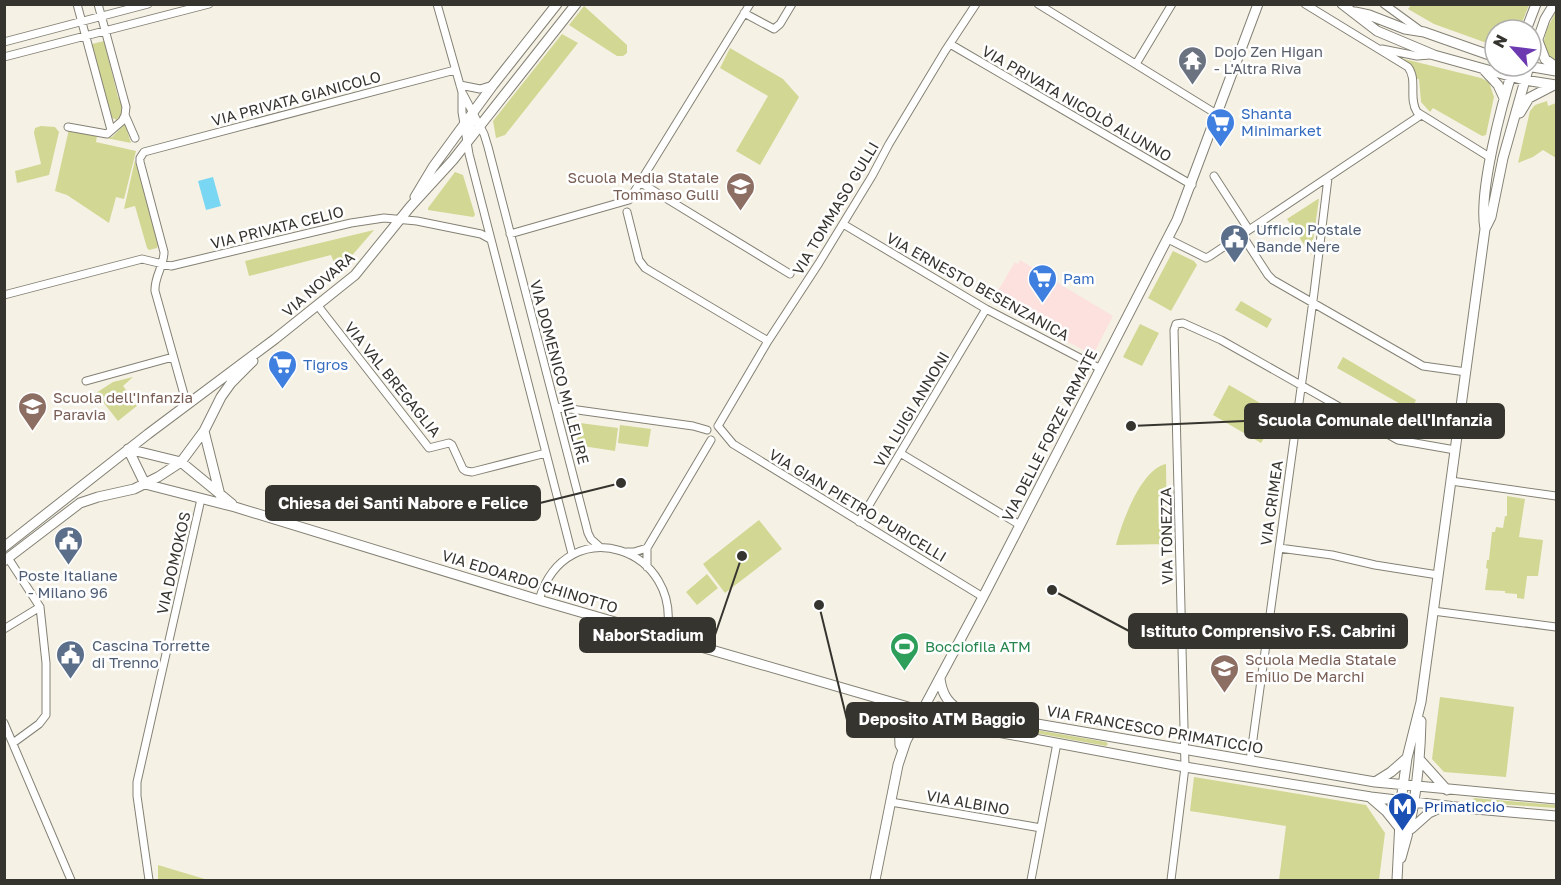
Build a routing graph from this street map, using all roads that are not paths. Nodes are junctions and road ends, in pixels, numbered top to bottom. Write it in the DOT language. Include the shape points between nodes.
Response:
graph roads {
  1 [pos="77,4"];
  2 [pos="98,4"];
  3 [pos="148,4"];
  4 [pos="209,4"];
  5 [pos="437,4"];
  6 [pos="557,4"];
  7 [pos="576,4"];
  8 [pos="750,4"];
  9 [pos="792,4"];
  10 [pos="976,4"];
  11 [pos="1038,4"];
  12 [pos="1172,4"];
  13 [pos="1258,4"];
  14 [pos="1305,4"];
  15 [pos="1342,4"];
  16 [pos="1554,4"];
  17 [pos="1389,6"];
  18 [pos="1354,12"];
  19 [pos="744,13"];
  20 [pos="101,17"];
  21 [pos="82,22"];
  22 [pos="1543,24"];
  23 [pos="104,31"];
  24 [pos="1424,32"];
  25 [pos="86,36"];
  26 [pos="4,42"];
  27 [pos="950,44"];
  28 [pos="1379,49"];
  29 [pos="1483,52"];
  30 [pos="1434,55"];
  31 [pos="1543,56"];
  32 [pos="4,57"];
  33 [pos="1136,64"];
  34 [pos="1483,69"];
  35 [pos="1557,69"];
  36 [pos="455,70"];
  37 [pos="1491,78"];
  38 [pos="1510,78"];
  39 [pos="1518,78"];
  40 [pos="1524,80"];
  41 [pos="493,85"];
  42 [pos="1555,85"];
  43 [pos="461,89"];
  44 [pos="1505,99"];
  45 [pos="474,114"];
  46 [pos="125,115"];
  47 [pos="1218,115"];
  48 [pos="1421,115"];
  49 [pos="68,127"];
  50 [pos="471,127"];
  51 [pos="111,130"];
  52 [pos="1511,130"];
  53 [pos="135,138"];
  54 [pos="466,143"];
  55 [pos="1491,158"];
  56 [pos="1214,176"];
  57 [pos="1328,178"];
  58 [pos="641,183"];
  59 [pos="1192,185"];
  60 [pos="410,207"];
  61 [pos="627,212"];
  62 [pos="400,219"];
  63 [pos="843,224"];
  64 [pos="1485,229"];
  65 [pos="1249,230"];
  66 [pos="510,234"];
  67 [pos="1242,235"];
  68 [pos="490,239"];
  69 [pos="1168,239"];
  70 [pos="162,264"];
  71 [pos="790,274"];
  72 [pos="4,296"];
  73 [pos="1312,303"];
  74 [pos="318,306"];
  75 [pos="987,309"];
  76 [pos="275,339"];
  77 [pos="768,341"];
  78 [pos="173,357"];
  79 [pos="1101,369"];
  80 [pos="1466,372"];
  81 [pos="86,381"];
  82 [pos="1301,384"];
  83 [pos="187,405"];
  84 [pos="556,407"];
  85 [pos="720,429"];
  86 [pos="706,430"];
  87 [pos="204,431"];
  88 [pos="711,440"];
  89 [pos="128,449"];
  90 [pos="1455,450"];
  91 [pos="546,453"];
  92 [pos="900,453"];
  93 [pos="180,462"];
  94 [pos="1451,481"];
  95 [pos="145,484"];
  96 [pos="220,495"];
  97 [pos="1557,496"];
  98 [pos="201,499"];
  99 [pos="235,507"];
  100 [pos="859,522"];
  101 [pos="1020,525"];
  102 [pos="4,547"];
  103 [pos="600,548"];
  104 [pos="647,548"];
  105 [pos="1279,548"];
  106 [pos="625,552"];
  107 [pos="572,554"];
  108 [pos="6,560"];
  109 [pos="647,567"];
  110 [pos="1438,575"];
  111 [pos="983,597"];
  112 [pos="539,600"];
  113 [pos="40,607"];
  114 [pos="1433,611"];
  115 [pos="1557,627"];
  116 [pos="4,629"];
  117 [pos="666,637"];
  118 [pos="940,679"];
  119 [pos="892,703"];
  120 [pos="1420,705"];
  121 [pos="960,710"];
  122 [pos="922,711"];
  123 [pos="1021,722"];
  124 [pos="4,723"];
  125 [pos="1017,736"];
  126 [pos="1111,738"];
  127 [pos="1127,740"];
  128 [pos="13,743"];
  129 [pos="1057,743"];
  130 [pos="903,750"];
  131 [pos="1184,750"];
  132 [pos="1108,752"];
  133 [pos="1122,754"];
  134 [pos="1213,755"];
  135 [pos="1407,759"];
  136 [pos="1420,760"];
  137 [pos="1250,761"];
  138 [pos="1185,767"];
  139 [pos="1211,770"];
  140 [pos="1349,778"];
  141 [pos="1375,782"];
  142 [pos="1403,785"];
  143 [pos="1417,786"];
  144 [pos="1447,790"];
  145 [pos="1343,793"];
  146 [pos="1371,797"];
  147 [pos="1557,799"];
  148 [pos="1401,801"];
  149 [pos="891,802"];
  150 [pos="1415,803"];
  151 [pos="1444,806"];
  152 [pos="1557,816"];
  153 [pos="1398,826"];
  154 [pos="1041,828"];
  155 [pos="1410,829"];
  156 [pos="1399,866"];
  157 [pos="70,880"];
  158 [pos="149,880"];
  159 [pos="875,880"];
  160 [pos="1031,880"];
  161 [pos="1172,880"];
  162 [pos="1397,880"];
  1 -- 21 [label="street"];
  2 -- 20 [label="street"];
  3 -- 20 [label="street"];
  4 -- 23 [label="street"];
  5 -- 36 [label="street"];
  6 -- 41 [label="street"];
  7 -- 50 [label="street"];
  8 -- 19 [label="street"];
  9 -- 19 [label="street" via="774,29"];
  10 -- 27 [label="street, VIA TOMMASO GULLI"];
  11 -- 33 [label="street"];
  12 -- 33 [label="street"];
  13 -- 47 [label="street, VIA DELLE FORZE ARMATE"];
  14 -- 28 [label="street"];
  15 -- 18 [label="street"];
  16 -- 22 [label="street"];
  17 -- 24 [label="street"];
  18 -- 24 [label="street"];
  18 -- 30 [label="street" via="1377,31"];
  19 -- 58 [label="street"];
  20 -- 21 [label="street"];
  20 -- 23 [label="street"];
  21 -- 25 [label="street"];
  21 -- 26 [label="street"];
  23 -- 25 [label="street"];
  23 -- 46 [label="street"];
  24 -- 29 [label="street"];
  25 -- 32 [label="street"];
  25 -- 51 [label="street"];
  27 -- 59 [label="street, VIA PRIVATA NICOLÒ ALUNNO"];
  27 -- 63 [label="street, VIA TOMMASO GULLI"];
  28 -- 30 [label="street"];
  28 -- 48 [label="street" via="1410,70 1414,105"];
  30 -- 34 [label="street"];
  31 -- 35 [label="street"];
  33 -- 47 [label="street"];
  36 -- 43 [label="street"];
  36 -- 70 [label="street, VIA PRIVATA GIANICOLO" via="144,152 140,162 164,252"];
  37 -- 44 [label="street"];
  38 -- 44 [label="street"];
  39 -- 40 [label="street"];
  40 -- 42 [label="street"];
  40 -- 52 [label="street"];
  41 -- 43 [label="street"];
  41 -- 45 [label="street"];
  42 -- 52 [label="street" via="1529,98"];
  43 -- 45 [label="street"];
  43 -- 50 [label="street"];
  44 -- 55 [label="street"];
  45 -- 50 [label="street"];
  46 -- 51 [label="street"];
  46 -- 53 [label="street"];
  47 -- 59 [label="street, VIA DELLE FORZE ARMATE"];
  48 -- 55 [label="street"];
  48 -- 57 [label="street"];
  49 -- 51 [label="street" via="102,134"];
  50 -- 54 [label="street"];
  50 -- 54 [label="street"];
  50 -- 60 [label="street" via="428,175"];
  50 -- 66 [label="street, VIA DOMENICO MILLELIRE" via="488,147"];
  52 -- 64 [label="street"];
  54 -- 60 [label="street"];
  54 -- 68 [label="street"];
  55 -- 64 [label="street" via="1483,216"];
  56 -- 65 [label="street"];
  57 -- 65 [label="street"];
  57 -- 73 [label="street, VIA CRIMEA"];
  58 -- 66 [label="street" via="625,202"];
  58 -- 71 [label="street"];
  59 -- 69 [label="street, VIA DELLE FORZE ARMATE"];
  60 -- 62 [label="street, VIA NOVARA"];
  61 -- 77 [label="street" via="639,260 645,268"];
  62 -- 68 [label="street, VIA PRIVATA CELIO"];
  62 -- 70 [label="street, VIA PRIVATA CELIO" via="351,223 171,266"];
  62 -- 74 [label="street, VIA NOVARA" via="355,276"];
  63 -- 75 [label="street, VIA ERNESTO BESENZANICA"];
  63 -- 77 [label="street, VIA TOMMASO GULLI"];
  64 -- 80 [label="street"];
  65 -- 67 [label="street"];
  66 -- 84 [label="street, VIA DOMENICO MILLELIRE"];
  67 -- 69 [label="street" via="1206,258"];
  67 -- 73 [label="street" via="1270,278"];
  68 -- 91 [label="street"];
  69 -- 79 [label="street, VIA DELLE FORZE ARMATE"];
  70 -- 72 [label="street, VIA PRIVATA CELIO" via="142,259"];
  70 -- 78 [label="street" via="155,286"];
  73 -- 80 [label="street" via="1423,366"];
  73 -- 82 [label="street, VIA CRIMEA"];
  74 -- 76 [label="street, VIA NOVARA"];
  74 -- 91 [label="street, VIA VAL BREGAGLIA" via="429,448 449,443 463,469 472,472"];
  75 -- 79 [label="street, VIA ERNESTO BESENZANICA"];
  75 -- 92 [label="street, VIA LUIGI ANNONI"];
  76 -- 83 [label="street, VIA NOVARA"];
  76 -- 87 [label="street, VIA NOVARA" via="231,383"];
  77 -- 85 [label="street, VIA TOMMASO GULLI"];
  78 -- 81 [label="street"];
  78 -- 83 [label="street"];
  79 -- 101 [label="street, VIA DELLE FORZE ARMATE"];
  80 -- 90 [label="street"];
  82 -- 90 [label="street" via="1398,440"];
  82 -- 105 [label="street, VIA CRIMEA"];
  82 -- 131 [label="street, VIA TONEZZA" via="1183,323 1178,322 1174,330"];
  83 -- 89 [label="street, VIA NOVARA"];
  84 -- 86 [label="street"];
  84 -- 103 [label="street, VIA DOMENICO MILLELIRE" via="588,533"];
  85 -- 86 [label="street" via="711,425"];
  85 -- 88 [label="street" via="719,439"];
  85 -- 100 [label="street, VIA GIAN PIETRO PURICELLI" via="733,444"];
  86 -- 88 [label="street"];
  87 -- 93 [label="street, VIA NOVARA"];
  87 -- 96 [label="street"];
  88 -- 104 [label="street"];
  89 -- 93 [label="street"];
  89 -- 95 [label="street"];
  89 -- 102 [label="street, VIA NOVARA"];
  90 -- 94 [label="street"];
  91 -- 107 [label="street"];
  92 -- 100 [label="street, VIA LUIGI ANNONI"];
  92 -- 101 [label="street"];
  93 -- 95 [label="street"];
  93 -- 96 [label="street"];
  94 -- 97 [label="street"];
  94 -- 110 [label="street"];
  95 -- 98 [label="street, VIA EDOARDO CHINOTTO"];
  95 -- 108 [label="street" via="91,498 69,510"];
  96 -- 99 [label="street"];
  98 -- 99 [label="street, VIA EDOARDO CHINOTTO"];
  98 -- 158 [label="street, VIA DOMOKOS" via="137,782"];
  99 -- 112 [label="street, VIA EDOARDO CHINOTTO"];
  100 -- 111 [label="street, VIA GIAN PIETRO PURICELLI"];
  101 -- 111 [label="street, VIA DELLE FORZE ARMATE"];
  103 -- 106 [label="street"];
  103 -- 107 [label="street"];
  104 -- 106 [label="street"];
  104 -- 109 [label="street"];
  105 -- 110 [label="street"];
  105 -- 137 [label="street, VIA CRIMEA"];
  106 -- 109 [label="street"];
  107 -- 112 [label="street" via="550,573"];
  108 -- 113 [label="street"];
  109 -- 117 [label="street" via="660,582 668,601"];
  110 -- 114 [label="street"];
  111 -- 118 [label="street, VIA DELLE FORZE ARMATE"];
  112 -- 117 [label="street, VIA EDOARDO CHINOTTO"];
  113 -- 116 [label="street"];
  113 -- 128 [label="street" via="47,710 39,724"];
  114 -- 115 [label="street"];
  114 -- 120 [label="street"];
  117 -- 119 [label="street, VIA EDOARDO CHINOTTO"];
  118 -- 121 [label="street" via="942,692"];
  118 -- 122 [label="street, VIA DELLE FORZE ARMATE"];
  119 -- 122 [label="street, VIA EDOARDO CHINOTTO"];
  119 -- 130 [label="street" via="899,719"];
  120 -- 135 [label="street"];
  120 -- 136 [label="street"];
  121 -- 122 [label="street, VIA FRANCESCO PRIMATICCIO" via="938,707"];
  121 -- 123 [label="street, VIA FRANCESCO PRIMATICCIO"];
  122 -- 125 [label="street, VIA FRANCESCO PRIMATICCIO" via="933,720"];
  122 -- 130 [label="street, VIA DELLE FORZE ARMATE"];
  123 -- 125 [label="street" via="1016,728"];
  123 -- 126 [label="street, VIA FRANCESCO PRIMATICCIO"];
  124 -- 128 [label="street"];
  125 -- 129 [label="street, VIA FRANCESCO PRIMATICCIO"];
  126 -- 127 [label="street, VIA FRANCESCO PRIMATICCIO"];
  126 -- 132 [label="street" via="1114,744"];
  127 -- 131 [label="street, VIA FRANCESCO PRIMATICCIO"];
  127 -- 133 [label="street" via="1120,746"];
  128 -- 157 [label="street"];
  129 -- 132 [label="street, VIA FRANCESCO PRIMATICCIO"];
  129 -- 154 [label="street"];
  130 -- 149 [label="street, VIA DELLE FORZE ARMATE"];
  131 -- 134 [label="street, VIA FRANCESCO PRIMATICCIO"];
  131 -- 138 [label="street, VIA TONEZZA"];
  132 -- 133 [label="street, VIA FRANCESCO PRIMATICCIO"];
  133 -- 138 [label="street, VIA FRANCESCO PRIMATICCIO"];
  134 -- 137 [label="street, VIA FRANCESCO PRIMATICCIO"];
  134 -- 139 [label="street" via="1207,765"];
  135 -- 141 [label="street"];
  135 -- 142 [label="street"];
  136 -- 143 [label="street"];
  136 -- 144 [label="street"];
  137 -- 140 [label="street, VIA FRANCESCO PRIMATICCIO"];
  138 -- 139 [label="street, VIA FRANCESCO PRIMATICCIO"];
  138 -- 161 [label="street, VIA TONEZZA"];
  139 -- 145 [label="street, VIA FRANCESCO PRIMATICCIO"];
  140 -- 141 [label="street, VIA FRANCESCO PRIMATICCIO"];
  140 -- 145 [label="street" via="1352,785"];
  141 -- 142 [label="street, VIA FRANCESCO PRIMATICCIO"];
  142 -- 143 [label="street, VIA FRANCESCO PRIMATICCIO"];
  142 -- 148 [label="street"];
  143 -- 144 [label="street, VIA FRANCESCO PRIMATICCIO"];
  143 -- 150 [label="street"];
  144 -- 147 [label="street"];
  145 -- 146 [label="street, VIA FRANCESCO PRIMATICCIO"];
  146 -- 148 [label="street, VIA FRANCESCO PRIMATICCIO"];
  146 -- 153 [label="street"];
  148 -- 150 [label="street, VIA FRANCESCO PRIMATICCIO"];
  148 -- 153 [label="street"];
  149 -- 154 [label="street, VIA ALBINO"];
  149 -- 159 [label="street, VIA DELLE FORZE ARMATE"];
  150 -- 151 [label="street"];
  150 -- 155 [label="street"];
  151 -- 152 [label="street"];
  151 -- 155 [label="street"];
  153 -- 156 [label="street"];
  154 -- 160 [label="street"];
  155 -- 156 [label="street"];
  156 -- 162 [label="street"];
}
